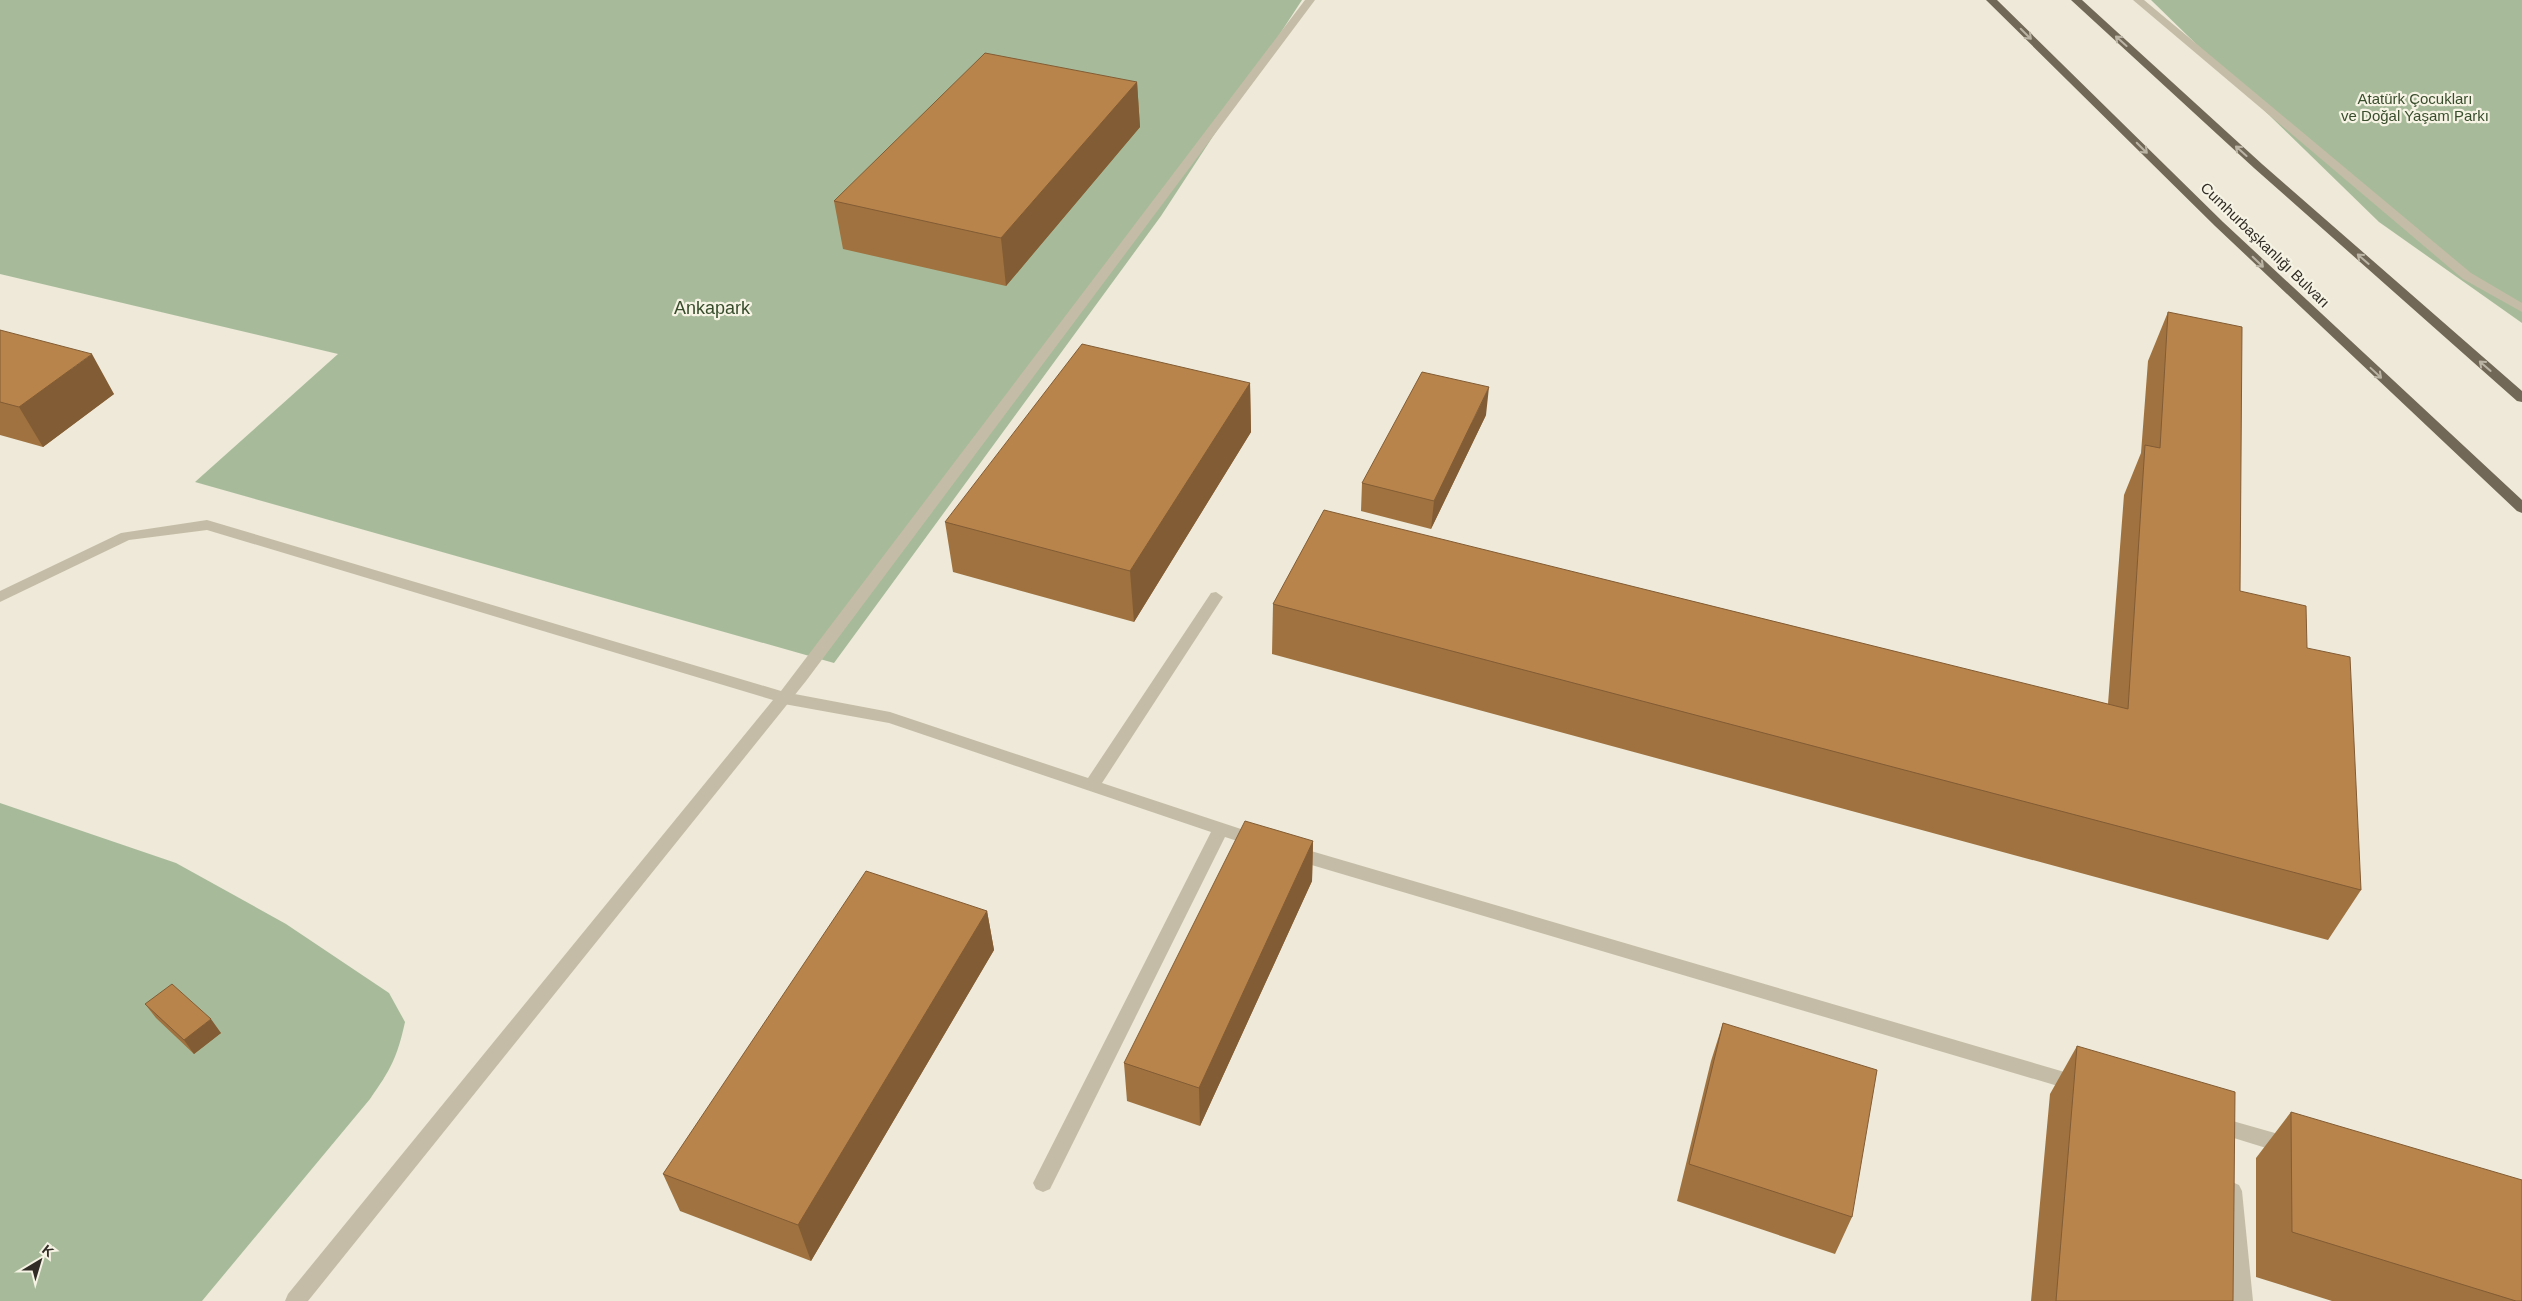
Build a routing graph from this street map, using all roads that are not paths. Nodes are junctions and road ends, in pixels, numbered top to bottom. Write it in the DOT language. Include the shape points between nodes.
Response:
graph roads {
  1 [pos="1310,0"];
  2 [pos="1991,0"];
  3 [pos="2076,0"];
  4 [pos="2138,0"];
  5 [pos="2522,308"];
  6 [pos="2522,398"];
  7 [pos="2522,508"];
  8 [pos="0,597"];
  9 [pos="1216,597"];
  10 [pos="784,698"];
  11 [pos="1091,786"];
  12 [pos="1220,831"];
  13 [pos="2092,1088"];
  14 [pos="2197,1118"];
  15 [pos="2302,1150"];
  16 [pos="2230,1175"];
  17 [pos="1043,1183"];
  18 [pos="295,1301"];
  19 [pos="2243,1301"];
  1 -- 10 [label="street"];
  2 -- 7 [label="main road, Cumhurbaşkanlığı Bulvarı, one-way" via="2219,224"];
  6 -- 3 [label="main road, one-way" via="2258,166"];
  4 -- 5 [label="street" via="2467,276"];
  8 -- 10 [label="street" via="126,536 207,525"];
  9 -- 11 [label="street"];
  10 -- 11 [label="street" via="890,718"];
  10 -- 18 [label="street"];
  11 -- 12 [label="street"];
  12 -- 13 [label="street"];
  12 -- 17 [label="street"];
  14 -- 15 [label="street" via="2227,1137"];
  16 -- 19 [label="street"];
}
